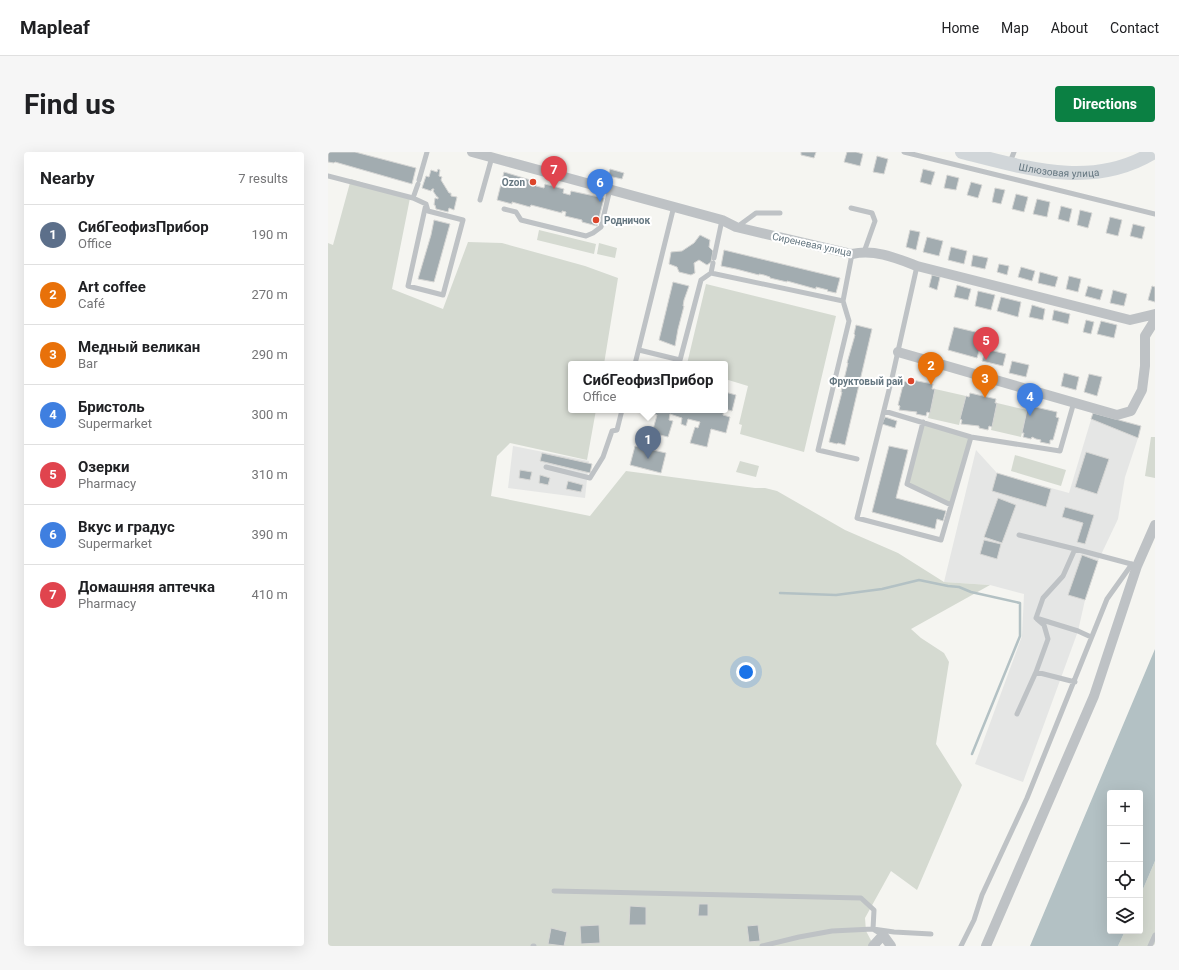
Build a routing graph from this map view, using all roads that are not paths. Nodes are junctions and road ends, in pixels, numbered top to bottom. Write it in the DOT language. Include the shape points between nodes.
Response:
graph roads {
  1 [pos="427,152"];
  2 [pos="472,152"];
  3 [pos="904,152"];
  4 [pos="962,152"];
  5 [pos="1154,152"];
  6 [pos="492,157"];
  7 [pos="1012,158"];
  8 [pos="328,176"];
  9 [pos="610,189"];
  10 [pos="414,198"];
  11 [pos="480,200"];
  12 [pos="426,204"];
  13 [pos="674,206"];
  14 [pos="851,208"];
  15 [pos="504,209"];
  16 [pos="780,213"];
  17 [pos="1155,214"];
  18 [pos="722,220"];
  19 [pos="736,227"];
  20 [pos="864,252"];
  21 [pos="852,254"];
  22 [pos="918,266"];
  23 [pos="711,273"];
  24 [pos="843,301"];
  25 [pos="1155,314"];
  26 [pos="1155,320"];
  27 [pos="639,350"];
  28 [pos="898,352"];
  29 [pos="636,361"];
  30 [pos="1074,402"];
  31 [pos="884,411"];
  32 [pos="621,413"];
  33 [pos="923,422"];
  34 [pos="970,437"];
  35 [pos="857,459"];
  36 [pos="546,468"];
  37 [pos="951,505"];
  38 [pos="1155,525"];
  39 [pos="1019,535"];
  40 [pos="1075,549"];
  41 [pos="1135,565"];
  42 [pos="1036,618"];
  43 [pos="1091,636"];
  44 [pos="1036,672"];
  45 [pos="1075,682"];
  46 [pos="1017,714"];
  47 [pos="554,891"];
  48 [pos="873,928"];
  49 [pos="883,934"];
  50 [pos="932,934"];
  51 [pos="1155,935"];
  52 [pos="762,946"];
  53 [pos="873,946"];
  54 [pos="891,946"];
  55 [pos="961,946"];
  56 [pos="986,946"];
  57 [pos="1150,946"];
  1 -- 10 [label="lane"];
  2 -- 6 [label="street, Сиреневая улица"];
  3 -- 17 [label="lane"];
  4 -- 7 [label="main road, Шлюзовая улица"];
  5 -- 7 [label="main road, Шлюзовая улица" via="1130,164 1097,172 1069,174 1051,173"];
  6 -- 9 [label="street, Сиреневая улица"];
  6 -- 11 [label="lane"];
  8 -- 10 [label="lane"];
  9 -- 13 [label="street, Сиреневая улица"];
  9 -- 15 [label="lane" via="601,227 586,236 521,220 516,212"];
  10 -- 12 [label="lane"];
  12 -- 12 [label="lane" via="408,286 443,295 464,220 428,211"];
  13 -- 18 [label="street, Сиреневая улица"];
  13 -- 27 [label="lane"];
  14 -- 20 [label="lane" via="872,213 875,221"];
  16 -- 19 [label="lane" via="756,214"];
  18 -- 19 [label="street, Сиреневая улица"];
  18 -- 23 [label="lane"];
  19 -- 21 [label="street, Сиреневая улица"];
  20 -- 21 [label="street, Сиреневая улица"];
  20 -- 22 [label="street, Сиреневая улица" via="890,256"];
  21 -- 24 [label="lane"];
  22 -- 25 [label="street, Сиреневая улица" via="1130,320"];
  22 -- 28 [label="lane"];
  23 -- 24 [label="lane"];
  23 -- 27 [label="lane" via="701,280 680,360"];
  24 -- 35 [label="lane" via="849,321 818,450"];
  26 -- 30 [label="street" via="1145,336 1142,390 1131,411 1117,415"];
  27 -- 29 [label="lane"];
  28 -- 30 [label="street"];
  28 -- 31 [label="lane"];
  30 -- 34 [label="lane" via="1060,451"];
  31 -- 33 [label="lane"];
  31 -- 37 [label="lane" via="857,518 941,540"];
  32 -- 36 [label="lane" via="616,430 612,431 603,457 590,478"];
  33 -- 34 [label="lane"];
  33 -- 37 [label="lane" via="907,484"];
  34 -- 37 [label="lane"];
  38 -- 41 [label="street"];
  39 -- 40 [label="lane"];
  40 -- 41 [label="lane"];
  40 -- 42 [label="lane" via="1063,576 1043,598"];
  41 -- 43 [label="lane" via="1107,599"];
  41 -- 56 [label="street" via="1094,696"];
  42 -- 43 [label="lane"];
  42 -- 44 [label="lane" via="1044,625 1048,639"];
  43 -- 45 [label="lane"];
  44 -- 45 [label="lane"];
  44 -- 46 [label="lane"];
  45 -- 55 [label="lane" via="1028,798"];
  47 -- 48 [label="lane" via="861,898 874,910"];
  48 -- 49 [label="lane"];
  48 -- 50 [label="lane"];
  48 -- 52 [label="lane" via="832,931"];
  49 -- 53 [label="street"];
  49 -- 54 [label="street"];
  51 -- 57 [label="lane"];
}
